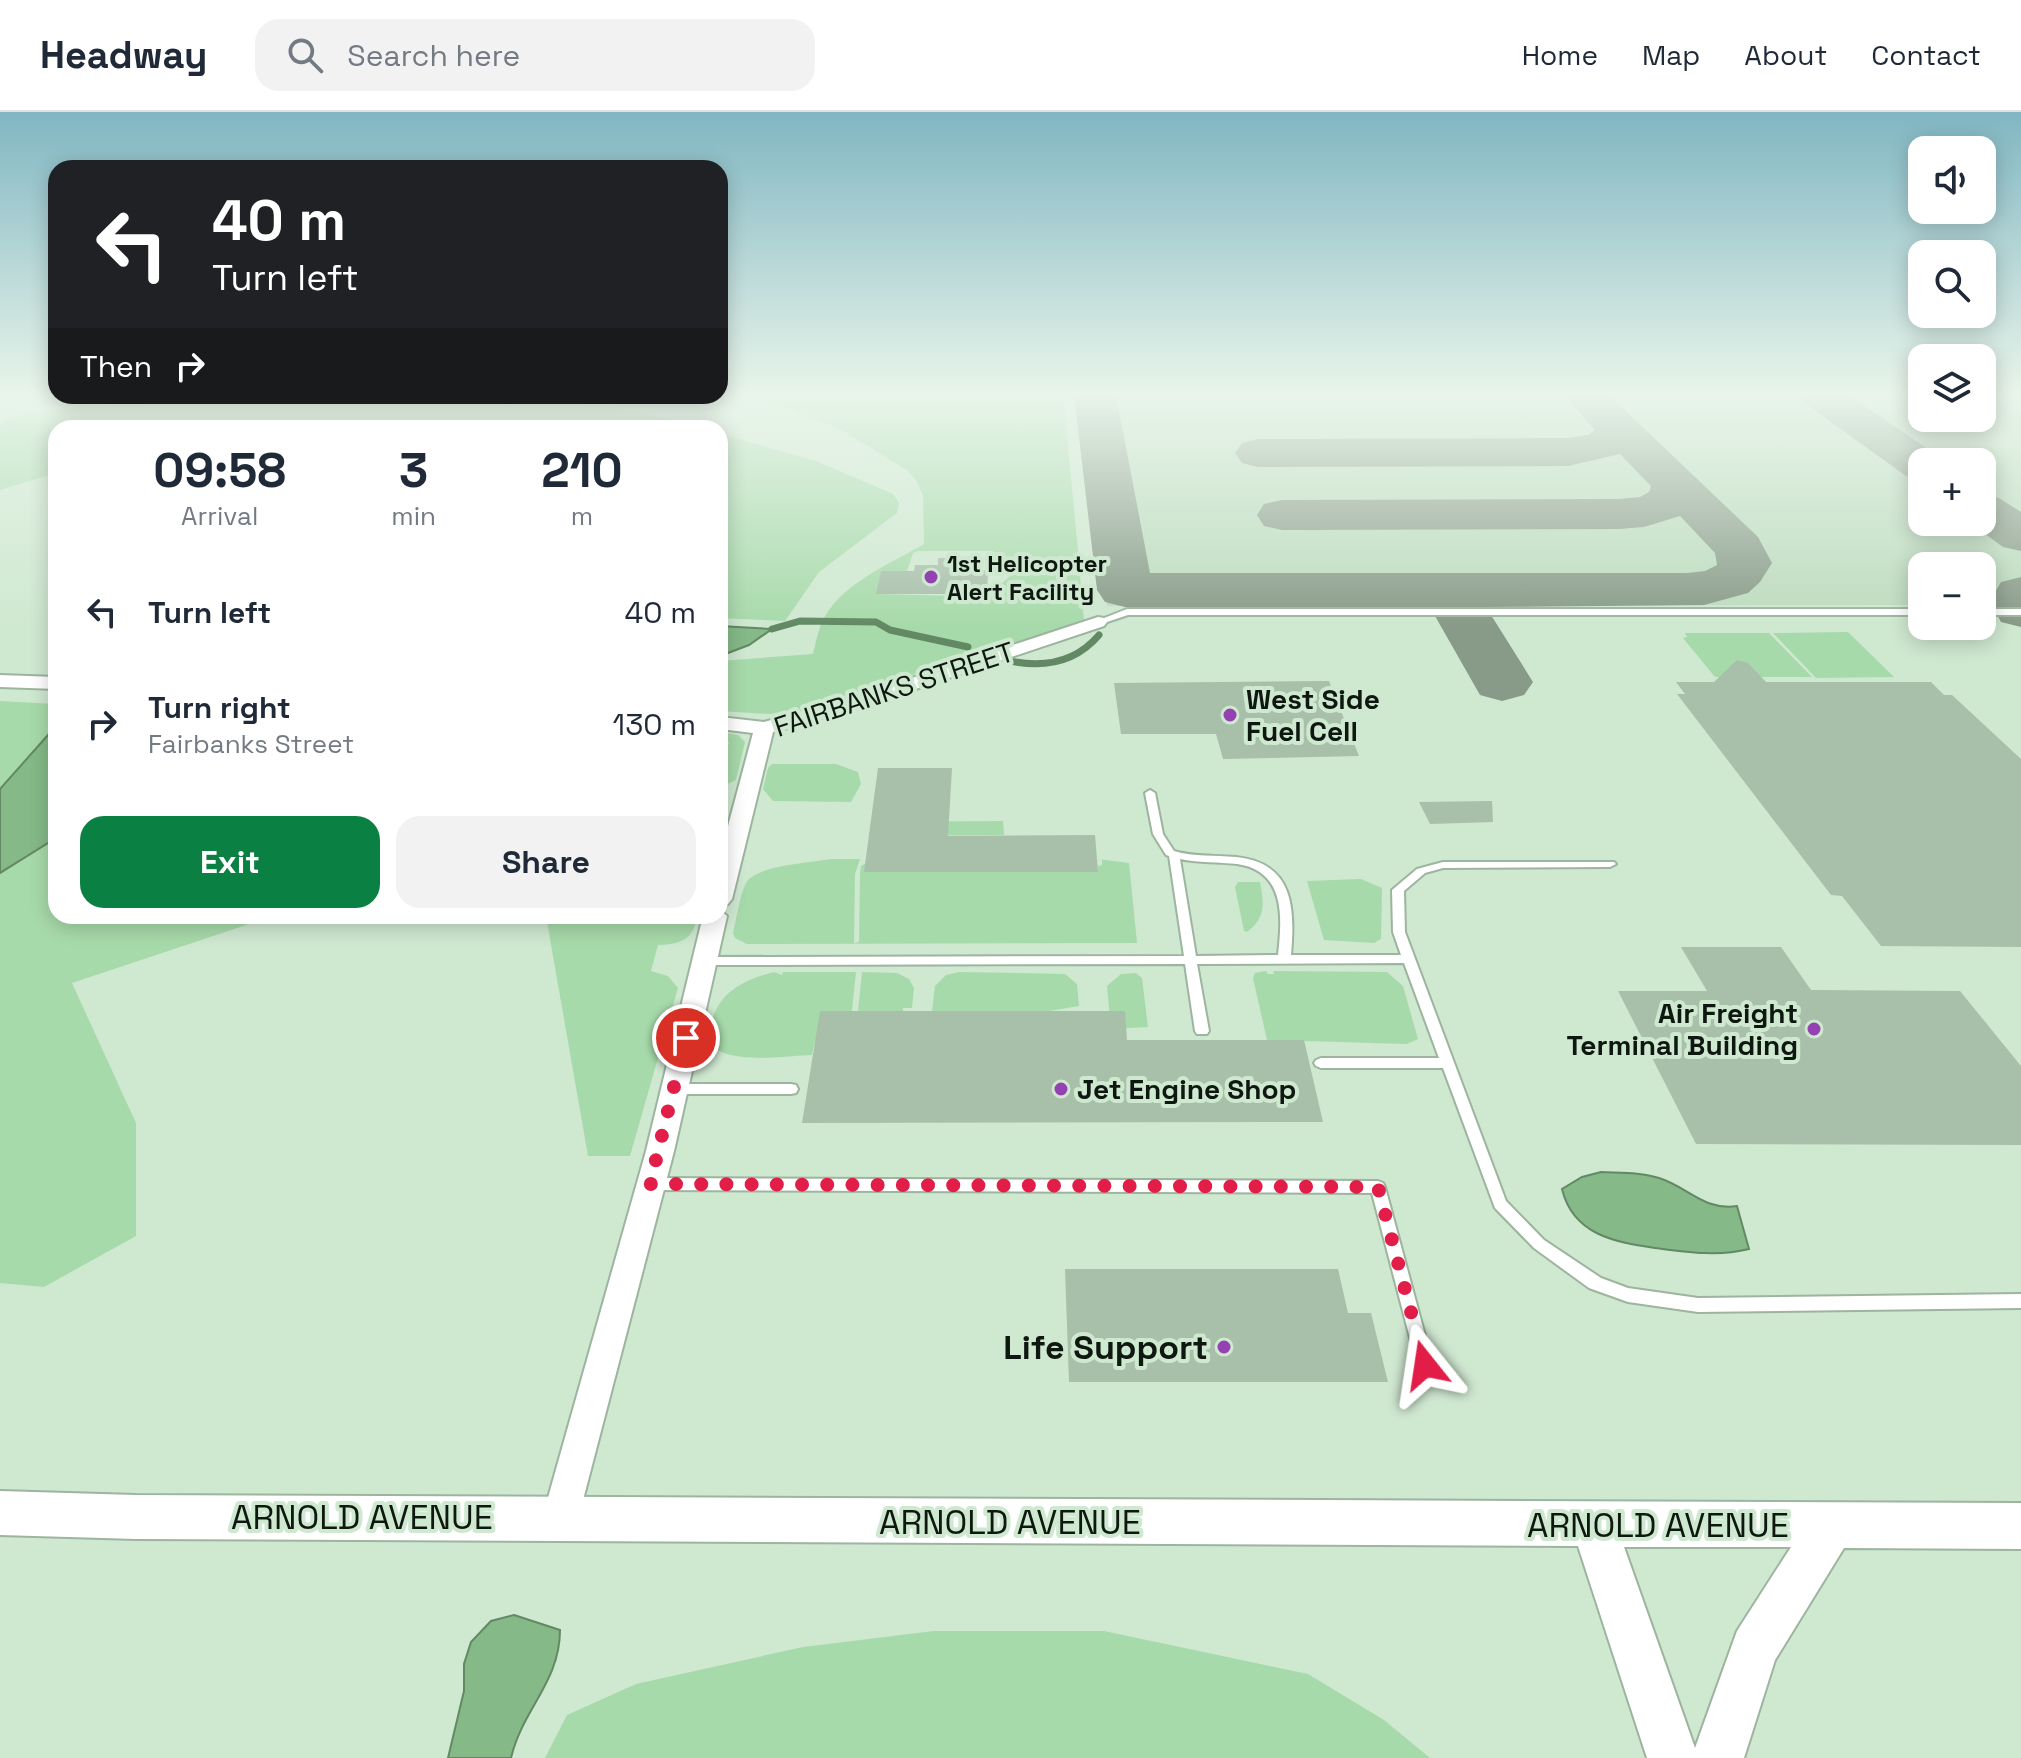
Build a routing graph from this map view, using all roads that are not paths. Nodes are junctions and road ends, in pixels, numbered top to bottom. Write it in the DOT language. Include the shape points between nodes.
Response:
graph roads {
  1 [pos="1908,612"];
  2 [pos="1996,612"];
  3 [pos="2021,612"];
  4 [pos="1098,622"];
  5 [pos="0,681"];
  6 [pos="48,683"];
  7 [pos="728,724"];
  8 [pos="764,728"];
  9 [pos="1150,793"];
  10 [pos="1174,855"];
  11 [pos="1610,864"];
  12 [pos="728,868"];
  13 [pos="713,924"];
  14 [pos="1409,959"];
  15 [pos="1284,960"];
  16 [pos="704,961"];
  17 [pos="1190,961"];
  18 [pos="1202,1031"];
  19 [pos="1321,1063"];
  20 [pos="1449,1063"];
  21 [pos="674,1089"];
  22 [pos="791,1089"];
  23 [pos="650,1184"];
  24 [pos="2021,1301"];
  25 [pos="1425,1365"];
  26 [pos="0,1513"];
  27 [pos="560,1519"];
  28 [pos="1594,1526"];
  29 [pos="1831,1526"];
  30 [pos="2021,1526"];
  31 [pos="1673,1758"];
  32 [pos="1718,1758"];
  1 -- 4 [label="lane" via="1127,612"];
  2 -- 3 [label="lane"];
  4 -- 8 [label="street, FAIRBANKS STREET"];
  5 -- 6 [label="street"];
  7 -- 8 [label="street"];
  8 -- 12 [label="street, FAIRBANKS STREET"];
  9 -- 10 [label="lane" via="1158,834"];
  10 -- 15 [label="lane" via="1242,861 1267,869 1284,898"];
  10 -- 17 [label="lane"];
  11 -- 14 [label="lane" via="1443,865 1421,871 1398,890 1399,932"];
  13 -- 16 [label="street"];
  14 -- 15 [label="lane"];
  14 -- 20 [label="lane"];
  15 -- 17 [label="lane"];
  16 -- 17 [label="lane"];
  16 -- 21 [label="street"];
  17 -- 18 [label="lane"];
  19 -- 20 [label="lane"];
  20 -- 24 [label="lane" via="1500,1204 1539,1244 1595,1283 1628,1295 1698,1305"];
  21 -- 22 [label="lane"];
  21 -- 23 [label="street"];
  23 -- 25 [label="lane" via="1378,1187"];
  23 -- 27 [label="street"];
  26 -- 27 [label="street, ARNOLD AVENUE"];
  27 -- 28 [label="street, ARNOLD AVENUE"];
  28 -- 29 [label="street, ARNOLD AVENUE"];
  28 -- 31 [label="street"];
  29 -- 30 [label="street, ARNOLD AVENUE"];
  29 -- 32 [label="street" via="1754,1648"];
}
